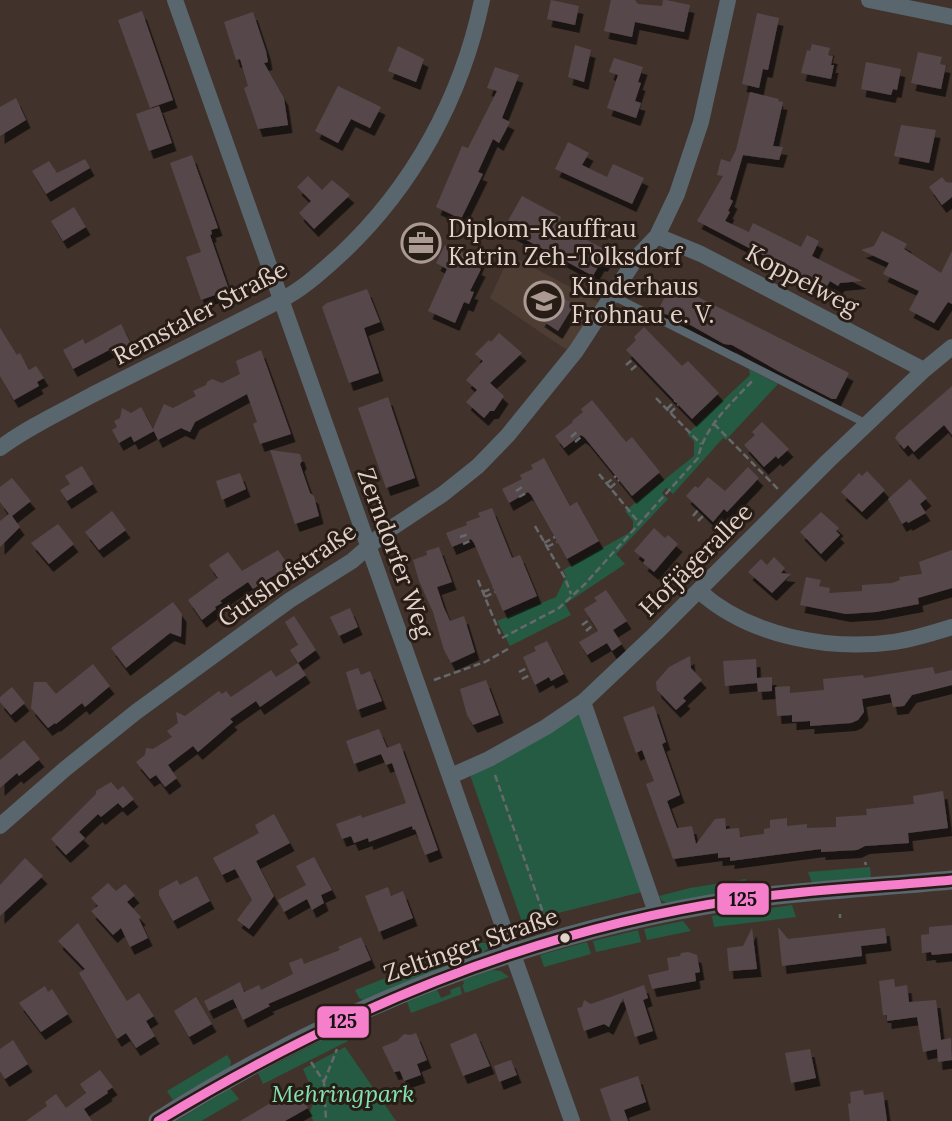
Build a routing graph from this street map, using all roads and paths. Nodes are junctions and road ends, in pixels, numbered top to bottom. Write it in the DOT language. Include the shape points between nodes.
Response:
graph roads {
  1 [pos="175,0"];
  2 [pos="482,0"];
  3 [pos="728,0"];
  4 [pos="869,0"];
  5 [pos="952,17"];
  6 [pos="657,236"];
  7 [pos="613,296"];
  8 [pos="281,300"];
  9 [pos="952,347"];
  10 [pos="633,359"];
  11 [pos="638,364"];
  12 [pos="626,365"];
  13 [pos="631,370"];
  14 [pos="761,370"];
  15 [pos="924,370"];
  16 [pos="656,398"];
  17 [pos="675,401"];
  18 [pos="678,405"];
  19 [pos="667,409"];
  20 [pos="670,412"];
  21 [pos="713,424"];
  22 [pos="867,424"];
  23 [pos="578,431"];
  24 [pos="571,436"];
  25 [pos="582,436"];
  26 [pos="575,442"];
  27 [pos="1,443"];
  28 [pos="701,444"];
  29 [pos="751,454"];
  30 [pos="747,458"];
  31 [pos="756,459"];
  32 [pos="752,463"];
  33 [pos="598,474"];
  34 [pos="616,476"];
  35 [pos="619,480"];
  36 [pos="607,484"];
  37 [pos="524,486"];
  38 [pos="610,488"];
  39 [pos="516,491"];
  40 [pos="528,492"];
  41 [pos="519,497"];
  42 [pos="788,499"];
  43 [pos="699,509"];
  44 [pos="705,514"];
  45 [pos="693,516"];
  46 [pos="698,521"];
  47 [pos="640,524"];
  48 [pos="535,526"];
  49 [pos="469,534"];
  50 [pos="460,537"];
  51 [pos="555,537"];
  52 [pos="472,540"];
  53 [pos="557,542"];
  54 [pos="544,543"];
  55 [pos="463,544"];
  56 [pos="547,547"];
  57 [pos="368,548"];
  58 [pos="478,580"];
  59 [pos="493,588"];
  60 [pos="699,590"];
  61 [pos="483,592"];
  62 [pos="495,592"];
  63 [pos="572,596"];
  64 [pos="485,597"];
  65 [pos="589,620"];
  66 [pos="582,625"];
  67 [pos="593,625"];
  68 [pos="952,627"];
  69 [pos="586,631"];
  70 [pos="508,649"];
  71 [pos="527,668"];
  72 [pos="519,672"];
  73 [pos="530,675"];
  74 [pos="522,679"];
  75 [pos="418,685"];
  76 [pos="583,702"];
  77 [pos="493,770"];
  78 [pos="451,776"];
  79 [pos="0,826"];
  80 [pos="952,880"];
  81 [pos="657,915"];
  82 [pos="548,927"];
  83 [pos="513,954"];
  84 [pos="337,1049"];
  85 [pos="311,1062"];
  86 [pos="324,1082"];
  87 [pos="158,1121"];
  88 [pos="326,1121"];
  89 [pos="572,1121"];
  1 -- 8 [label="street, Zerndorfer Weg"];
  2 -- 8 [label="street, Remstaler Straße" via="447,108 410,172 358,237"];
  3 -- 6 [label="street, Gutshofstraße" via="701,122 677,194"];
  4 -- 5 [label="street"];
  6 -- 7 [label="street, Gutshofstraße" via="637,257"];
  6 -- 15 [label="street, Koppelweg" via="701,254"];
  7 -- 14 [label="lane"];
  7 -- 57 [label="street, Gutshofstraße" via="576,351 494,450 457,484"];
  8 -- 27 [label="street, Remstaler Straße"];
  8 -- 57 [label="street, Zerndorfer Weg"];
  9 -- 15 [label="street, Hofjägerallee"];
  10 -- 12 [label="path"];
  11 -- 13 [label="path"];
  14 -- 21 [label="path"];
  14 -- 22 [label="lane"];
  15 -- 22 [label="street, Hofjägerallee"];
  16 -- 19 [label="path"];
  17 -- 19 [label="path"];
  18 -- 20 [label="path"];
  19 -- 20 [label="path"];
  20 -- 28 [label="path"];
  21 -- 28 [label="path"];
  21 -- 30 [label="path"];
  22 -- 42 [label="street, Hofjägerallee"];
  23 -- 24 [label="path"];
  25 -- 26 [label="path"];
  28 -- 47 [label="path" via="698,458"];
  29 -- 30 [label="path"];
  30 -- 32 [label="path"];
  31 -- 32 [label="path"];
  32 -- 42 [label="path"];
  33 -- 36 [label="path"];
  34 -- 36 [label="path"];
  35 -- 38 [label="path"];
  36 -- 38 [label="path"];
  37 -- 39 [label="path"];
  38 -- 47 [label="path"];
  40 -- 41 [label="path"];
  42 -- 60 [label="street, Hofjägerallee"];
  43 -- 45 [label="path"];
  44 -- 46 [label="path"];
  47 -- 63 [label="path"];
  48 -- 54 [label="path"];
  49 -- 50 [label="path"];
  51 -- 54 [label="path"];
  52 -- 55 [label="path"];
  53 -- 56 [label="path"];
  54 -- 56 [label="path"];
  56 -- 63 [label="path"];
  57 -- 75 [label="street, Zerndorfer Weg"];
  57 -- 79 [label="street, Gutshofstraße" via="136,712"];
  58 -- 61 [label="path"];
  59 -- 61 [label="path"];
  60 -- 68 [label="street" via="753,623 824,643 893,642"];
  60 -- 76 [label="street, Hofjägerallee"];
  61 -- 64 [label="path"];
  62 -- 64 [label="path"];
  63 -- 64 [label="path" via="559,608 501,636"];
  65 -- 66 [label="path"];
  67 -- 69 [label="path"];
  70 -- 75 [label="path" via="485,662"];
  71 -- 72 [label="path"];
  73 -- 74 [label="path"];
  75 -- 78 [label="street, Zerndorfer Weg"];
  76 -- 78 [label="street, Hofjägerallee" via="489,759"];
  76 -- 81 [label="street"];
  77 -- 82 [label="path"];
  78 -- 83 [label="street, Zerndorfer Weg"];
  80 -- 81 [label="street, Zeltinger Straße" via="753,898"];
  81 -- 83 [label="street, Zeltinger Straße"];
  83 -- 87 [label="street, Zeltinger Straße" via="376,1003 306,1036"];
  83 -- 89 [label="street, Zerndorfer Weg"];
  84 -- 86 [label="path"];
  85 -- 86 [label="path"];
  86 -- 88 [label="path"];
}
